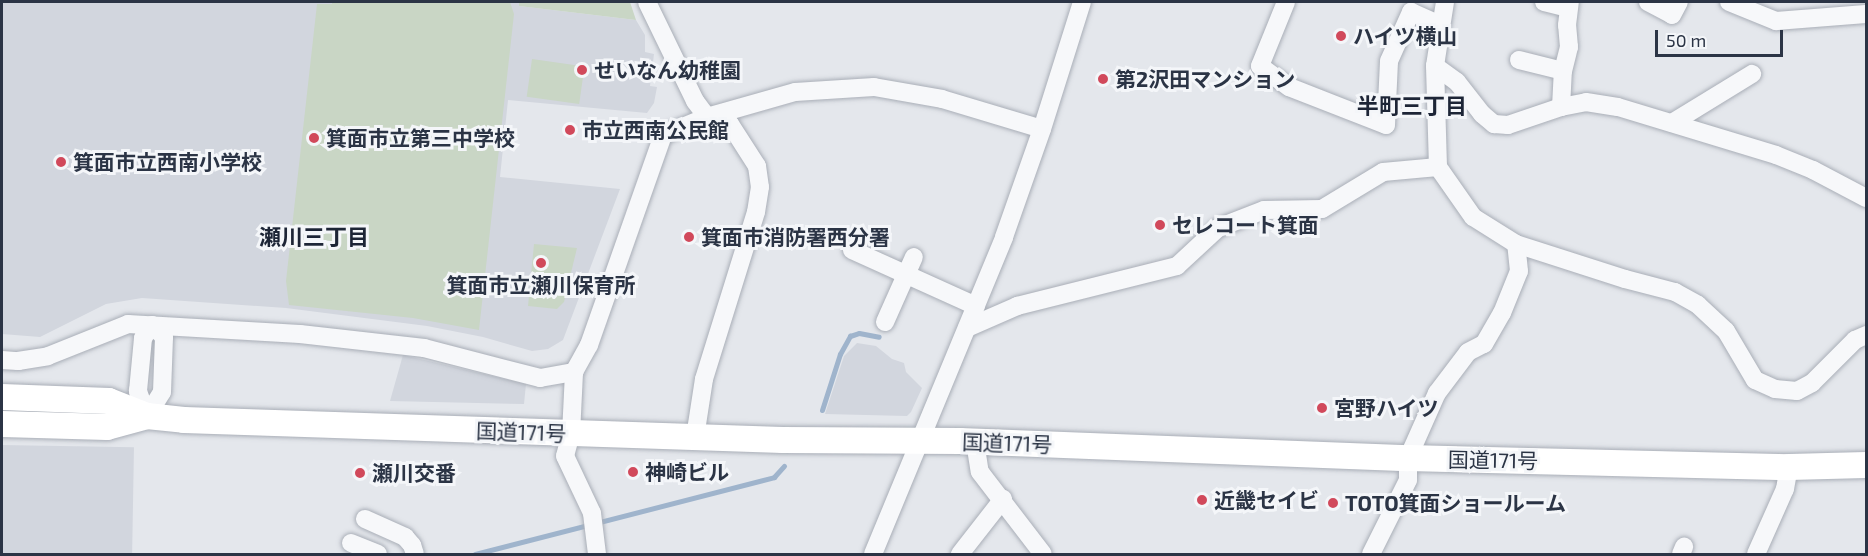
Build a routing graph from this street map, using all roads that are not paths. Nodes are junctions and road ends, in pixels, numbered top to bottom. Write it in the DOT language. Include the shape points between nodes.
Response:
graph roads {
  1 [pos="647,2"];
  2 [pos="1082,2"];
  3 [pos="1287,2"];
  4 [pos="1444,2"];
  5 [pos="1544,2"];
  6 [pos="1648,2"];
  7 [pos="1678,2"];
  8 [pos="1729,2"];
  9 [pos="1569,5"];
  10 [pos="1866,14"];
  11 [pos="1440,24"];
  12 [pos="1519,60"];
  13 [pos="1436,66"];
  14 [pos="1563,71"];
  15 [pos="1752,74"];
  16 [pos="1561,107"];
  17 [pos="708,117"];
  18 [pos="1672,123"];
  19 [pos="1042,129"];
  20 [pos="1438,167"];
  21 [pos="1866,198"];
  22 [pos="1516,244"];
  23 [pos="852,250"];
  24 [pos="914,257"];
  25 [pos="907,275"];
  26 [pos="976,306"];
  27 [pos="885,322"];
  28 [pos="152,325"];
  29 [pos="967,327"];
  30 [pos="1866,335"];
  31 [pos="2,360"];
  32 [pos="574,372"];
  33 [pos="2,398"];
  34 [pos="147,416"];
  35 [pos="2,424"];
  36 [pos="570,434"];
  37 [pos="695,437"];
  38 [pos="921,441"];
  39 [pos="975,442"];
  40 [pos="1408,458"];
  41 [pos="1866,465"];
  42 [pos="1789,468"];
  43 [pos="1003,499"];
  44 [pos="365,519"];
  45 [pos="351,543"];
  46 [pos="964,552"];
  47 [pos="378,555"];
  48 [pos="415,555"];
  49 [pos="597,555"];
  50 [pos="873,555"];
  51 [pos="1043,555"];
  52 [pos="1371,555"];
  53 [pos="1756,555"];
  1 -- 17 [label="street" via="695,101"];
  2 -- 19 [label="street"];
  3 -- 11 [label="street" via="1260,66 1289,87 1386,125 1389,61 1412,12"];
  4 -- 11 [label="street"];
  5 -- 9 [label="street"];
  6 -- 7 [label="street" via="1672,15"];
  8 -- 10 [label="street" via="1776,21"];
  9 -- 14 [label="street" via="1569,47"];
  11 -- 13 [label="street"];
  12 -- 14 [label="street"];
  13 -- 16 [label="street" via="1457,82 1494,124 1508,125"];
  13 -- 20 [label="street"];
  14 -- 16 [label="street"];
  15 -- 18 [label="street"];
  16 -- 18 [label="street" via="1586,102"];
  17 -- 19 [label="street" via="795,92 874,87 942,99"];
  17 -- 32 [label="street" via="663,135 589,345"];
  17 -- 37 [label="street" via="730,124 757,166 760,187 756,212 704,379"];
  18 -- 21 [label="street" via="1785,159"];
  19 -- 26 [label="street"];
  20 -- 22 [label="street" via="1473,217"];
  20 -- 29 [label="street" via="1383,172 1322,209 1264,210 1218,228 1177,266 1017,306"];
  22 -- 30 [label="street" via="1674,292 1698,305 1726,331 1755,380 1775,389 1797,391 1812,383 1855,340"];
  22 -- 40 [label="street" via="1519,270 1502,313 1484,344 1468,352 1437,393"];
  23 -- 25 [label="street"];
  24 -- 25 [label="street"];
  25 -- 26 [label="street"];
  25 -- 27 [label="street"];
  26 -- 29 [label="street"];
  28 -- 31 [label="street" via="128,324 48,356"];
  28 -- 32 [label="street" via="300,334 424,348 540,378"];
  28 -- 34 [label="street" via="164,337 162,392"];
  29 -- 38 [label="street"];
  32 -- 36 [label="street"];
  33 -- 34 [label="highway, 国道171号" via="109,401"];
  34 -- 35 [label="highway, 国道171号" via="108,427"];
  34 -- 36 [label="highway, 国道171号"];
  36 -- 37 [label="highway, 国道171号"];
  36 -- 49 [label="street" via="565,456 593,524"];
  37 -- 38 [label="highway, 国道171号"];
  38 -- 39 [label="highway, 国道171号"];
  38 -- 50 [label="street"];
  39 -- 40 [label="highway, 国道171号"];
  39 -- 43 [label="street" via="980,472"];
  40 -- 42 [label="highway, 国道171号"];
  40 -- 52 [label="street" via="1408,480"];
  41 -- 42 [label="highway, 国道171号"];
  42 -- 53 [label="street" via="1785,489"];
  43 -- 46 [label="street"];
  43 -- 51 [label="street"];
  44 -- 48 [label="street" via="405,537"];
  45 -- 47 [label="street"];
}
